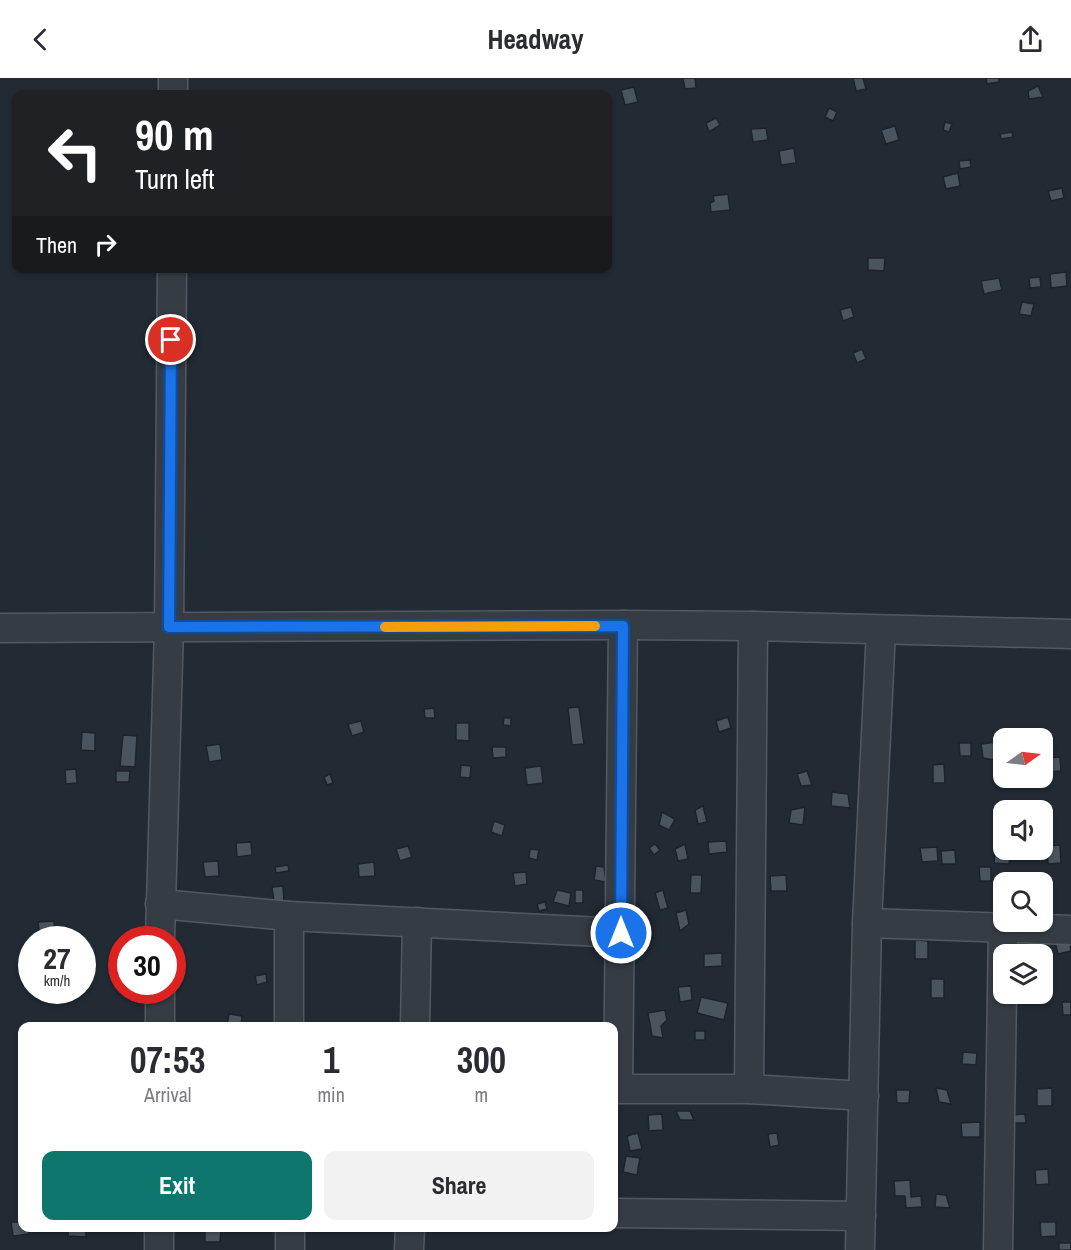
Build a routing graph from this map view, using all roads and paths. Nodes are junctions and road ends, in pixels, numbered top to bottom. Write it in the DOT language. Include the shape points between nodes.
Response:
graph roads {
  1 [pos="172,273"];
  2 [pos="623,626"];
  3 [pos="753,626"];
  4 [pos="169,627"];
  5 [pos="0,628"];
  6 [pos="881,630"];
  7 [pos="1071,634"];
  8 [pos="160,904"];
  9 [pos="289,916"];
  10 [pos="417,922"];
  11 [pos="867,923"];
  12 [pos="160,926"];
  13 [pos="993,928"];
  14 [pos="1053,929"];
  15 [pos="1071,930"];
  16 [pos="1003,932"];
  17 [pos="621,933"];
  18 [pos="160,1004"];
  19 [pos="160,1022"];
  20 [pos="289,1022"];
  21 [pos="415,1022"];
  22 [pos="618,1027"];
  23 [pos="618,1089"];
  24 [pos="749,1089"];
  25 [pos="864,1096"];
  26 [pos="618,1213"];
  27 [pos="861,1216"];
  28 [pos="159,1232"];
  29 [pos="290,1232"];
  30 [pos="410,1232"];
  31 [pos="159,1250"];
  32 [pos="290,1250"];
  33 [pos="410,1250"];
  34 [pos="860,1250"];
  35 [pos="998,1250"];
  1 -- 4 [label="street"];
  2 -- 3 [label="street"];
  2 -- 4 [label="street"];
  2 -- 17 [label="street"];
  3 -- 6 [label="street"];
  3 -- 24 [label="street"];
  4 -- 5 [label="street"];
  4 -- 8 [label="street"];
  6 -- 7 [label="street"];
  6 -- 11 [label="street"];
  8 -- 9 [label="street"];
  8 -- 12 [label="street"];
  9 -- 10 [label="street"];
  9 -- 20 [label="street"];
  10 -- 17 [label="street"];
  10 -- 21 [label="street"];
  11 -- 13 [label="street"];
  11 -- 25 [label="street"];
  14 -- 15 [label="street"];
  16 -- 35 [label="street"];
  17 -- 22 [label="street"];
  18 -- 19 [label="street"];
  23 -- 24 [label="street"];
  24 -- 25 [label="street"];
  25 -- 27 [label="street"];
  26 -- 27 [label="street"];
  27 -- 34 [label="street"];
  28 -- 31 [label="street"];
  29 -- 32 [label="street"];
  30 -- 33 [label="street"];
}
